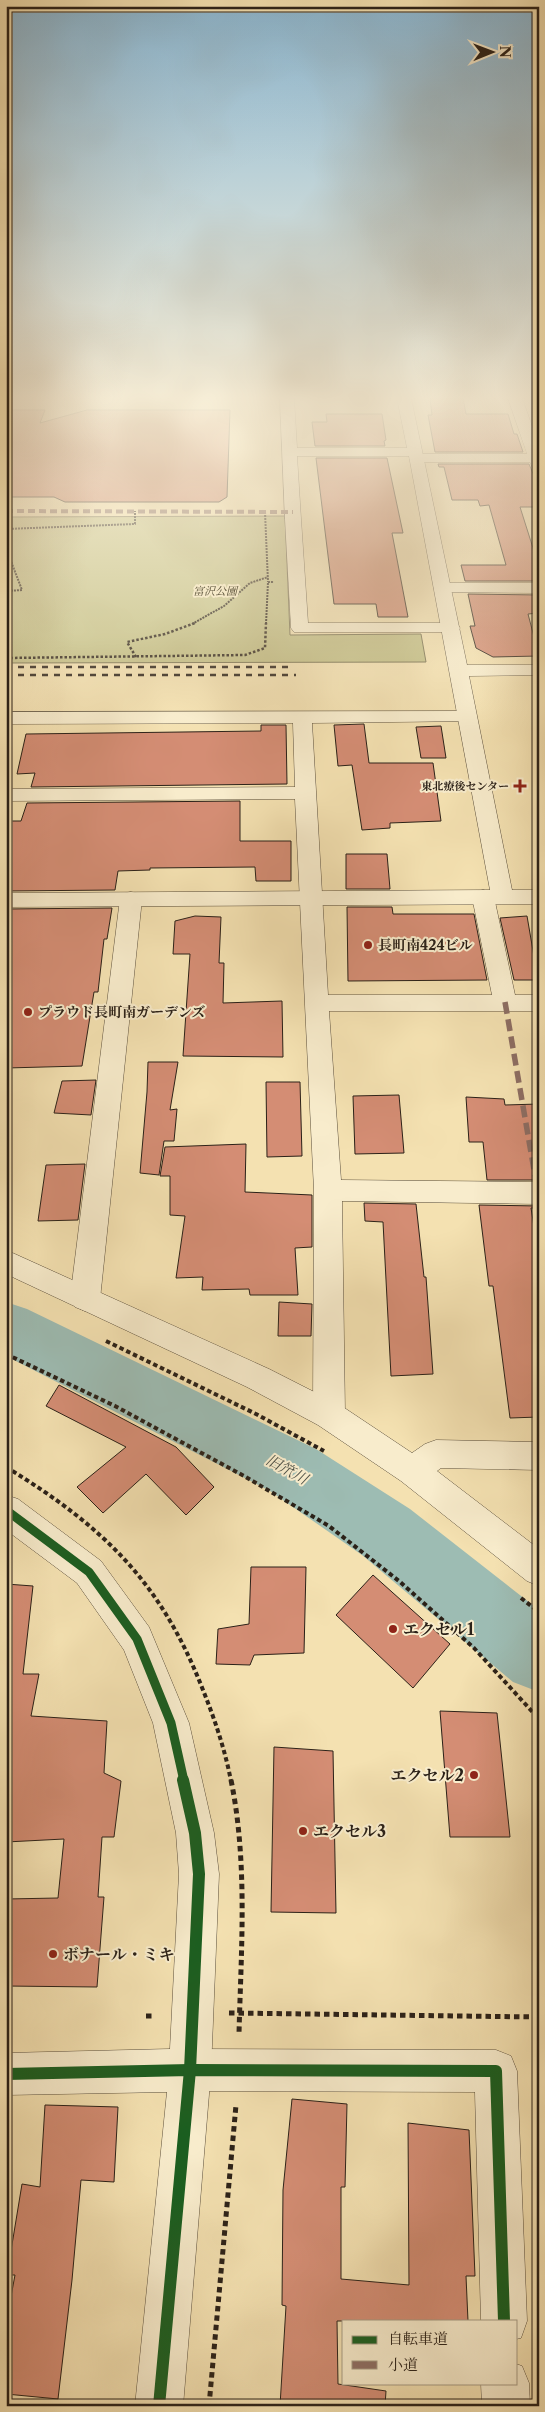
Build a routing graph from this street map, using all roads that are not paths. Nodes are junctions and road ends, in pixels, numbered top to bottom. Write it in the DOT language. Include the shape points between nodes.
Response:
graph roads {
  1 [pos="293,511"];
  2 [pos="426,511"];
  3 [pos="442,588"];
  4 [pos="539,588"];
  5 [pos="451,628"];
  6 [pos="459,670"];
  7 [pos="539,670"];
  8 [pos="467,717"];
  9 [pos="6,718"];
  10 [pos="302,718"];
  11 [pos="304,793"];
  12 [pos="6,795"];
  13 [pos="539,897"];
  14 [pos="310,898"];
  15 [pos="492,898"];
  16 [pos="131,899"];
  17 [pos="6,900"];
  18 [pos="505,1002"];
  19 [pos="317,1003"];
  20 [pos="539,1003"];
  21 [pos="328,1190"];
  22 [pos="539,1192"];
  23 [pos="6,1261"];
  24 [pos="85,1299"];
  25 [pos="329,1415"];
  26 [pos="539,1456"];
  27 [pos="412,1471"];
  28 [pos="6,1510"];
  29 [pos="539,1570"];
  30 [pos="190,2070"];
  31 [pos="6,2074"];
  32 [pos="504,2320"];
  33 [pos="505,2384"];
  34 [pos="159,2406"];
  35 [pos="506,2406"];
  1 -- 5 [label="street" via="300,628"];
  2 -- 3 [label="street"];
  3 -- 4 [label="street"];
  3 -- 5 [label="street"];
  5 -- 6 [label="street"];
  6 -- 7 [label="street"];
  6 -- 8 [label="street"];
  8 -- 10 [label="street"];
  8 -- 15 [label="street"];
  9 -- 10 [label="street"];
  10 -- 11 [label="street"];
  11 -- 12 [label="street"];
  11 -- 14 [label="street"];
  13 -- 15 [label="street"];
  14 -- 15 [label="street"];
  14 -- 16 [label="street"];
  14 -- 19 [label="street"];
  15 -- 18 [label="street"];
  16 -- 17 [label="street"];
  16 -- 24 [label="street"];
  18 -- 19 [label="street"];
  18 -- 20 [label="street"];
  19 -- 21 [label="street"];
  21 -- 22 [label="street"];
  21 -- 25 [label="street"];
  23 -- 24 [label="street"];
  24 -- 25 [label="street" via="258,1378"];
  25 -- 27 [label="street"];
  26 -- 27 [label="street" via="436,1454"];
  27 -- 29 [label="street"];
  28 -- 30 [label="street" via="88,1572 137,1639 171,1723 195,1833 199,1874"];
  30 -- 31 [label="street"];
  30 -- 32 [label="street" via="496,2071"];
  30 -- 34 [label="street"];
  33 -- 35 [label="street"];
}
